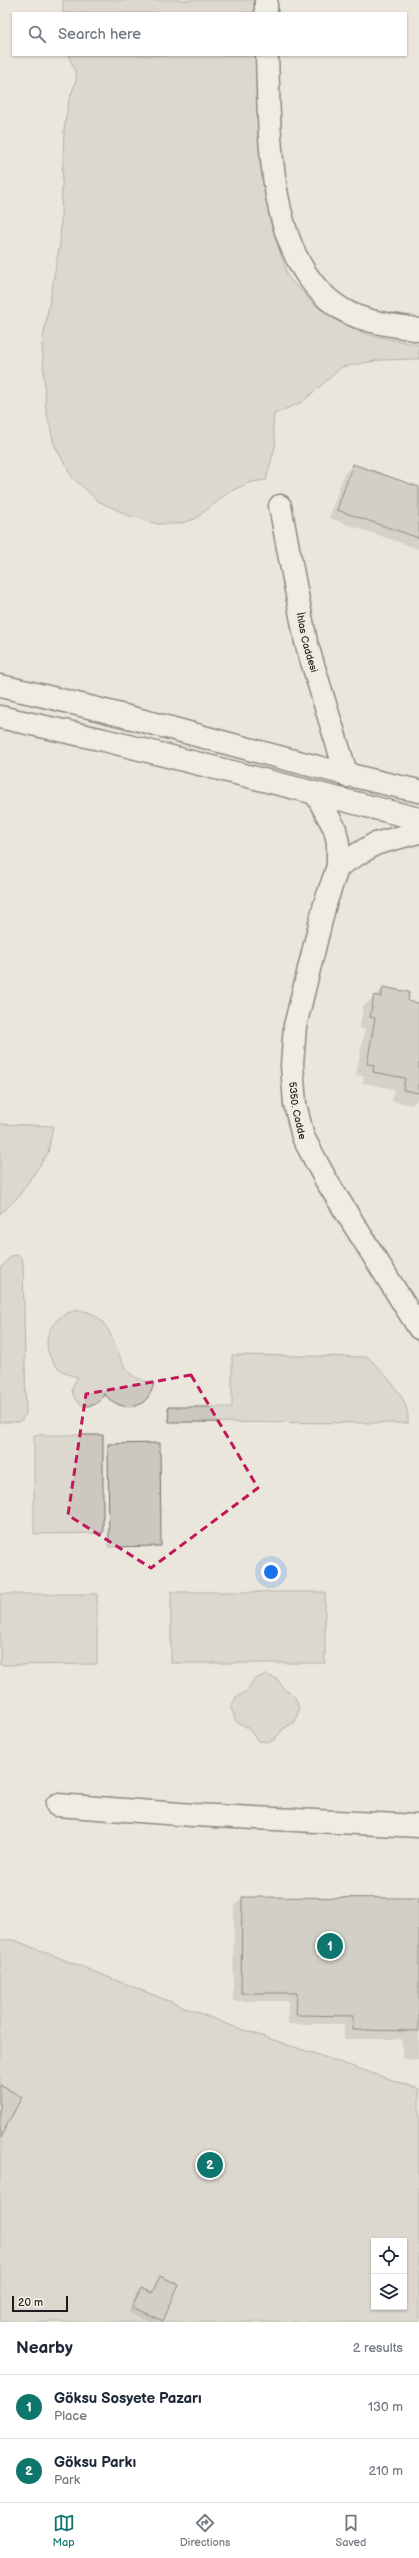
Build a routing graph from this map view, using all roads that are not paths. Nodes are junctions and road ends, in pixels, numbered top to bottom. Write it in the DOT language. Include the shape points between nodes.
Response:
graph roads {
  1 [pos="266,0"];
  2 [pos="266,12"];
  3 [pos="267,56"];
  4 [pos="419,330"];
  5 [pos="280,506"];
  6 [pos="0,686"];
  7 [pos="0,717"];
  8 [pos="347,776"];
  9 [pos="419,791"];
  10 [pos="309,792"];
  11 [pos="419,819"];
  12 [pos="419,832"];
  13 [pos="338,866"];
  14 [pos="419,1328"];
  15 [pos="57,1805"];
  16 [pos="419,1826"];
  1 -- 2 [label="street"];
  3 -- 4 [label="street" via="275,182 281,213 299,262 313,284 346,312"];
  5 -- 8 [label="street, İhlas Caddesi" via="306,642"];
  6 -- 8 [label="street"];
  7 -- 10 [label="street" via="104,740"];
  8 -- 9 [label="street"];
  10 -- 11 [label="street"];
  10 -- 13 [label="street, 5350. Cadde" via="335,829"];
  12 -- 13 [label="street" via="374,844"];
  13 -- 14 [label="street, 5350. Cadde" via="324,904 295,1026 292,1065 295,1104 303,1137 326,1180"];
  15 -- 16 [label="street" via="193,1815"];
}
